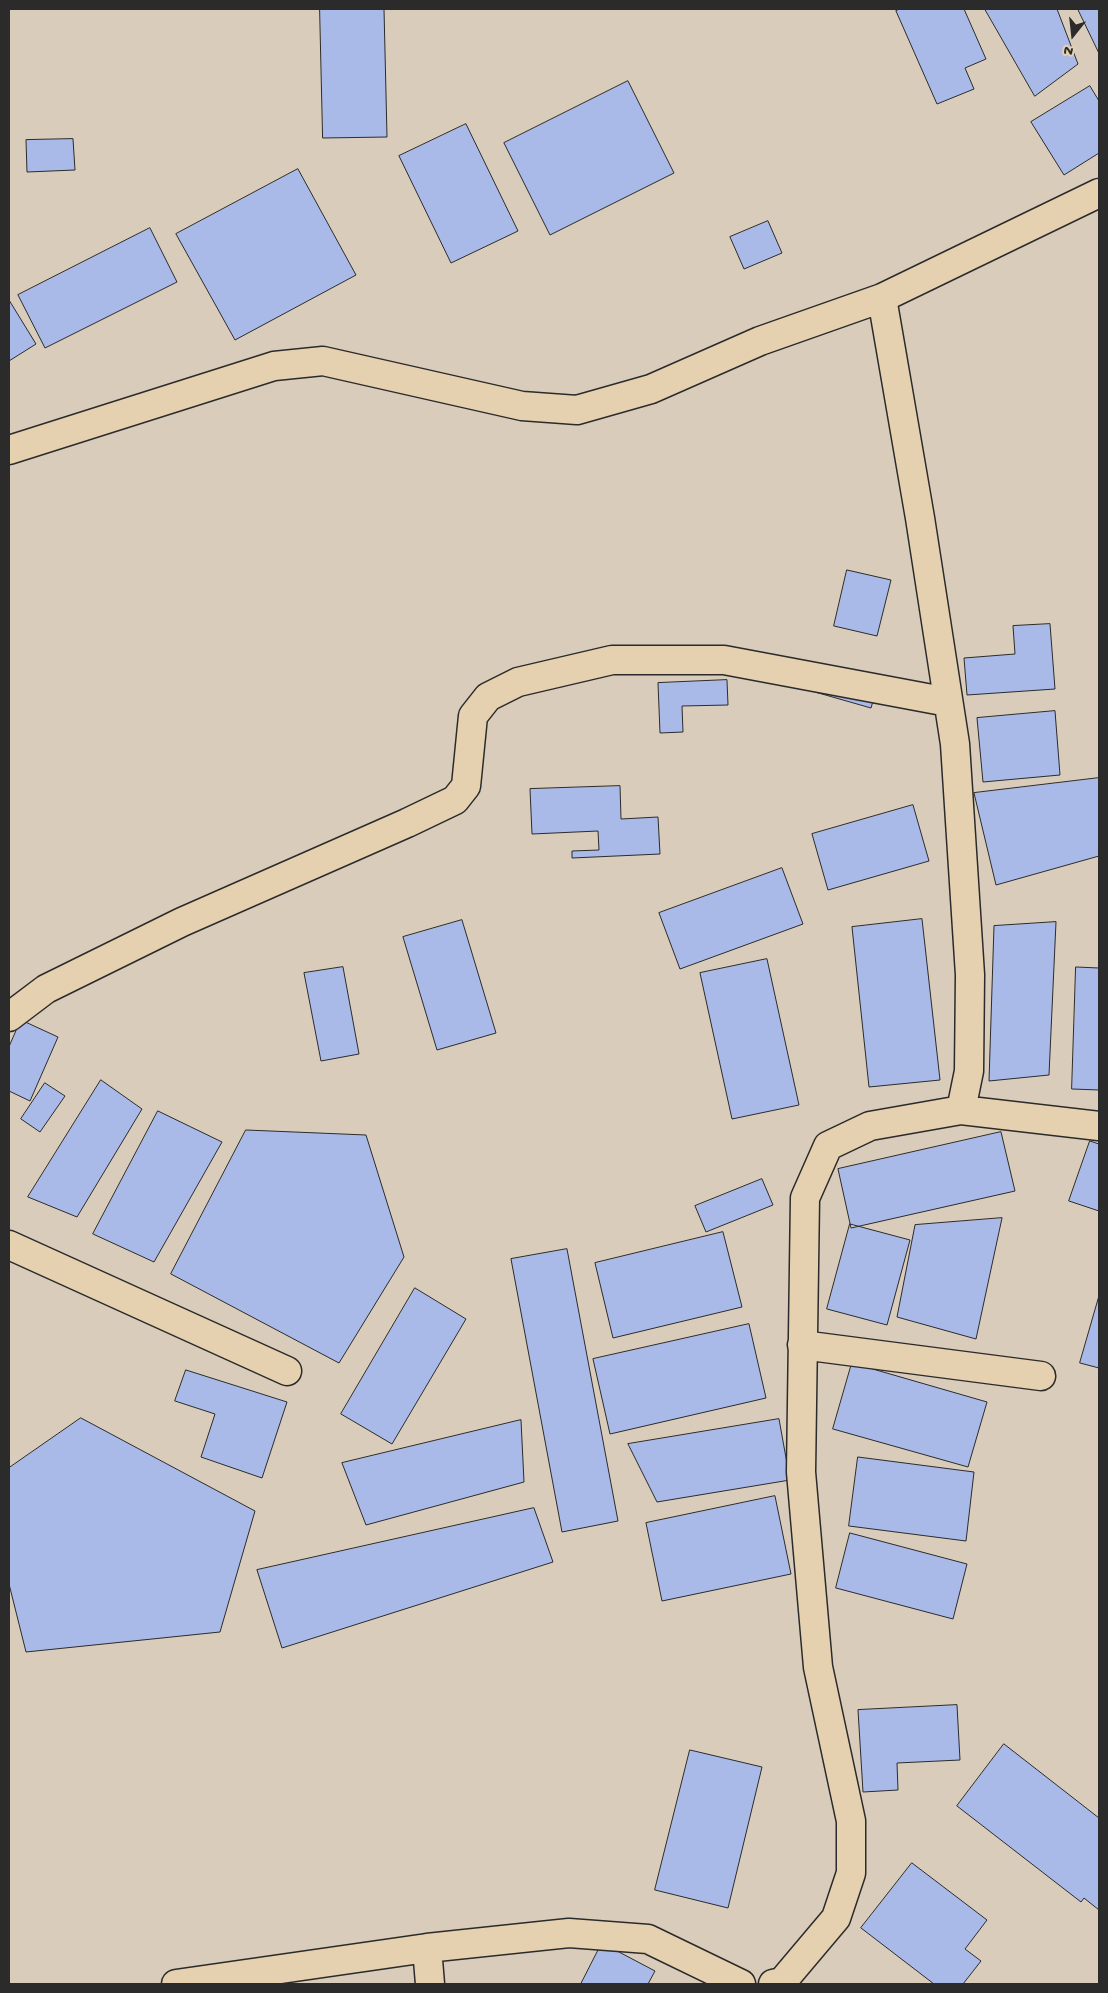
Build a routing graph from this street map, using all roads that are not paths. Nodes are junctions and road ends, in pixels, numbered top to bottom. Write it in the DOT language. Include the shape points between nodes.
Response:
graph roads {
  1 [pos="1099,193"];
  2 [pos="882,298"];
  3 [pos="9,450"];
  4 [pos="948,702"];
  5 [pos="9,1017"];
  6 [pos="961,1110"];
  7 [pos="1099,1126"];
  8 [pos="9,1245"];
  9 [pos="802,1345"];
  10 [pos="287,1371"];
  11 [pos="1041,1376"];
  12 [pos="427,1948"];
  13 [pos="176,1984"];
  14 [pos="430,1984"];
  15 [pos="741,1984"];
  16 [pos="779,1984"];
  1 -- 2 [label="street"];
  2 -- 3 [label="street" via="760,341 650,389 577,410 522,406 323,361 274,366"];
  2 -- 4 [label="street"];
  4 -- 5 [label="street" via="724,660 612,660 518,682 488,697 473,716 466,786 455,800 182,922 46,989"];
  4 -- 6 [label="street" via="955,744 970,975 969,1071"];
  6 -- 7 [label="street"];
  6 -- 9 [label="street" via="870,1126 828,1146 805,1198"];
  8 -- 10 [label="street"];
  9 -- 11 [label="street"];
  9 -- 16 [label="street" via="800,1472 818,1666 851,1821 851,1873 836,1918"];
  12 -- 13 [label="street"];
  12 -- 14 [label="street"];
  12 -- 15 [label="street" via="569,1933 648,1938"];
}
